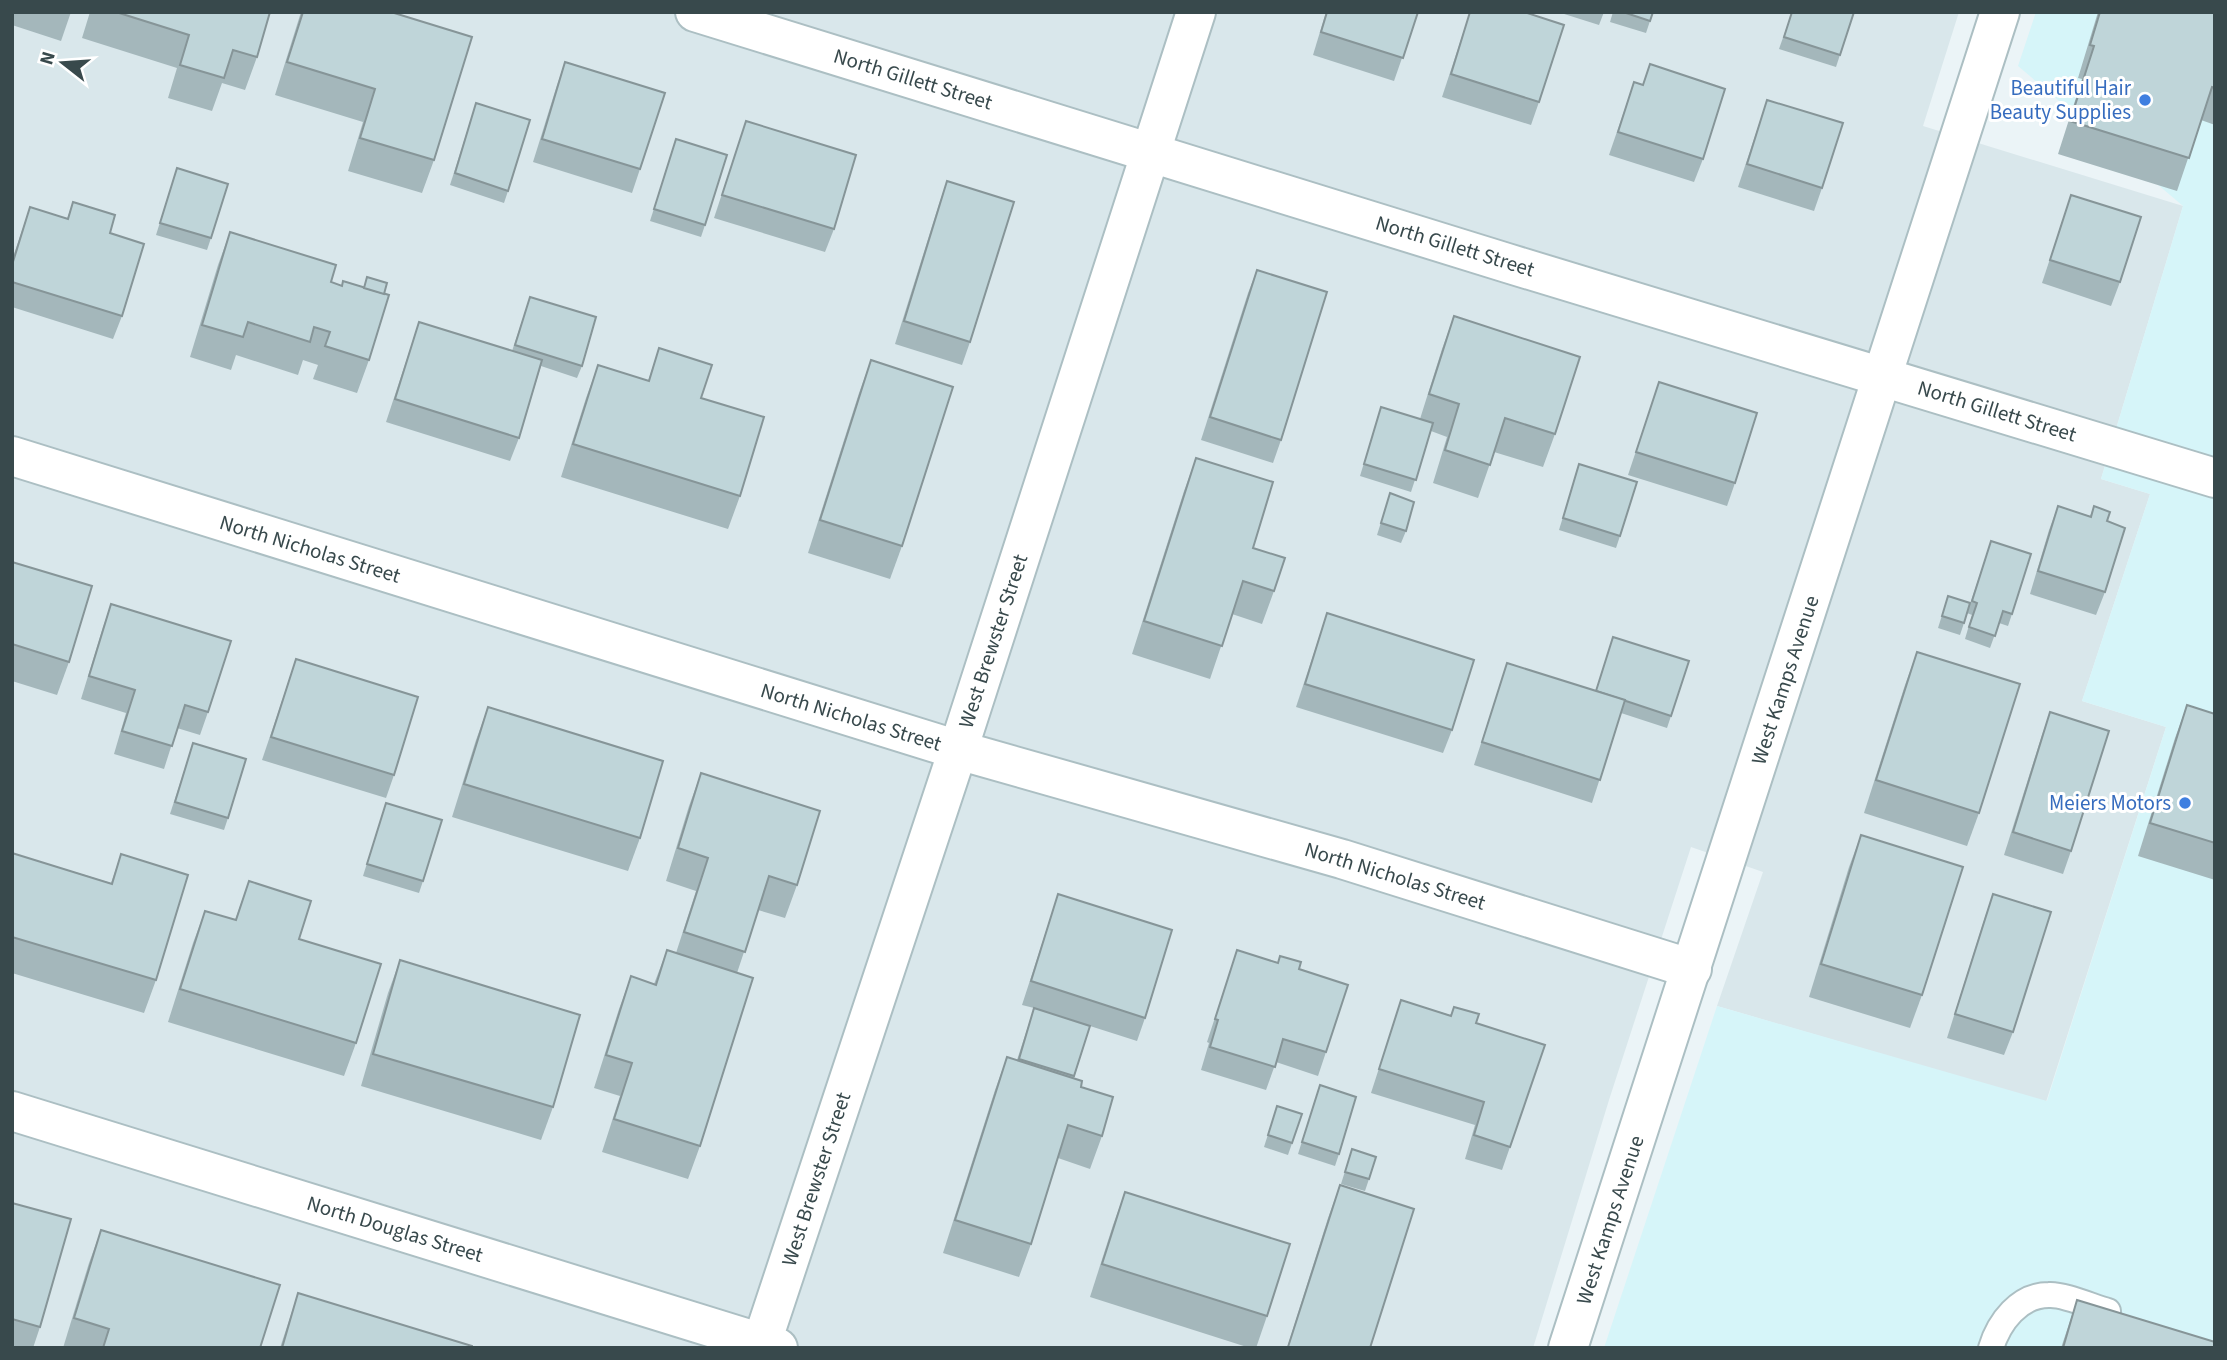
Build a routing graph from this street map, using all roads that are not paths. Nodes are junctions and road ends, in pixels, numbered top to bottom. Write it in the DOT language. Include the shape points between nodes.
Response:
graph roads {
  1 [pos="695,12"];
  2 [pos="1196,12"];
  3 [pos="2000,12"];
  4 [pos="1150,152"];
  5 [pos="1883,376"];
  6 [pos="12,456"];
  7 [pos="2215,478"];
  8 [pos="958,750"];
  9 [pos="1692,969"];
  10 [pos="12,1111"];
  11 [pos="2129,1317"];
  12 [pos="767,1346"];
  13 [pos="1568,1348"];
  14 [pos="1992,1348"];
  1 -- 4 [label="street, North Gillett Street"];
  2 -- 4 [label="street, West Brewster Street"];
  3 -- 5 [label="street, West Kamps Avenue"];
  4 -- 5 [label="street, North Gillett Street"];
  4 -- 8 [label="street, West Brewster Street"];
  5 -- 7 [label="street, North Gillett Street"];
  5 -- 9 [label="street, West Kamps Avenue"];
  6 -- 8 [label="street, North Nicholas Street"];
  8 -- 9 [label="street, North Nicholas Street" via="1342,859"];
  8 -- 12 [label="street, West Brewster Street"];
  9 -- 13 [label="street, West Kamps Avenue"];
  10 -- 12 [label="street, North Douglas Street"];
  11 -- 14 [label="lane" via="2050,1294 2019,1304 1997,1329"];
}
